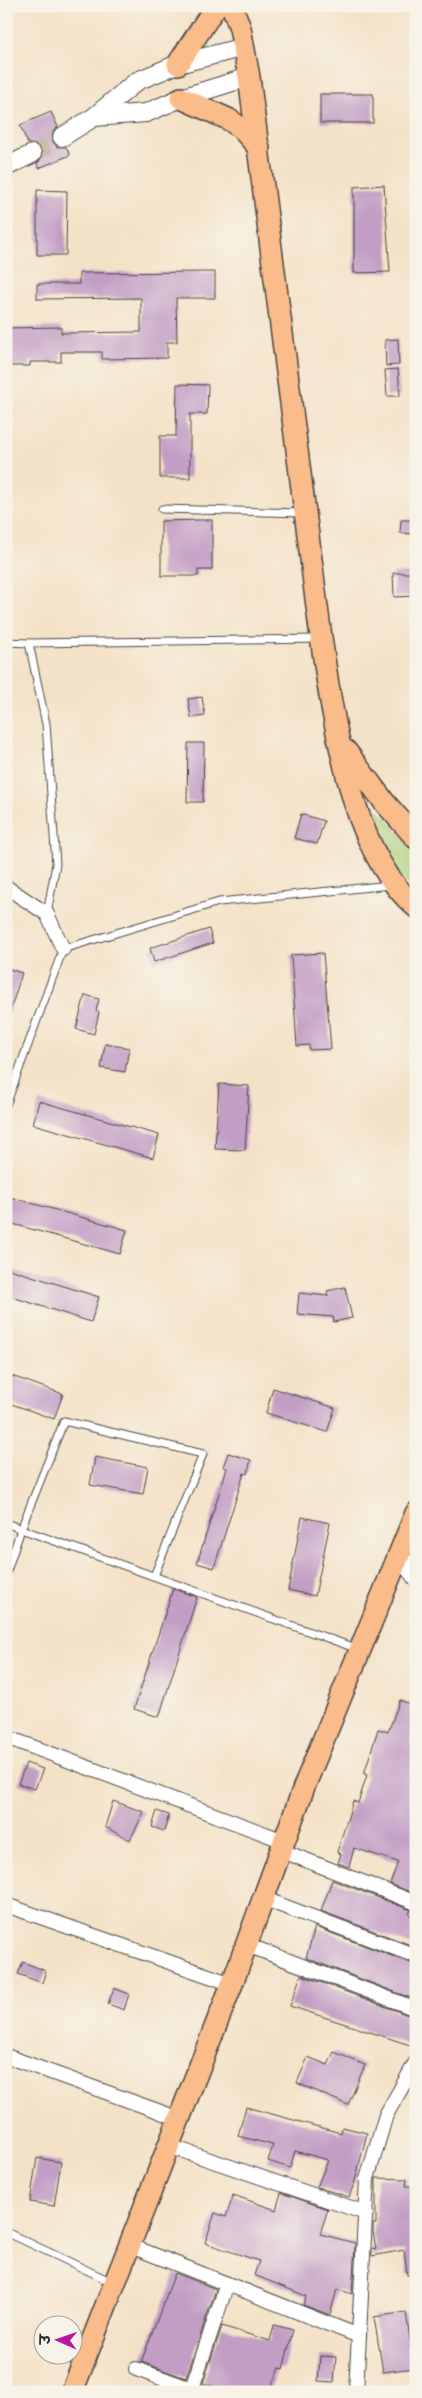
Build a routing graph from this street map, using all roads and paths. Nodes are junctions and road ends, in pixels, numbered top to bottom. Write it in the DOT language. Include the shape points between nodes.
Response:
graph roads {
  1 [pos="216,6"];
  2 [pos="232,6"];
  3 [pos="244,47"];
  4 [pos="178,64"];
  5 [pos="249,78"];
  6 [pos="181,98"];
  7 [pos="94,117"];
  8 [pos="62,137"];
  9 [pos="259,148"];
  10 [pos="32,154"];
  11 [pos="6,167"];
  12 [pos="162,509"];
  13 [pos="306,513"];
  14 [pos="322,639"];
  15 [pos="6,642"];
  16 [pos="29,643"];
  17 [pos="340,742"];
  18 [pos="416,838"];
  19 [pos="395,885"];
  20 [pos="6,888"];
  21 [pos="416,907"];
  22 [pos="47,914"];
  23 [pos="63,949"];
  24 [pos="6,1105"];
  25 [pos="416,1513"];
  26 [pos="6,1523"];
  27 [pos="21,1529"];
  28 [pos="400,1556"];
  29 [pos="6,1574"];
  30 [pos="154,1576"];
  31 [pos="416,1577"];
  32 [pos="361,1650"];
  33 [pos="6,1737"];
  34 [pos="282,1846"];
  35 [pos="262,1898"];
  36 [pos="416,1903"];
  37 [pos="6,1905"];
  38 [pos="247,1945"];
  39 [pos="416,1956"];
  40 [pos="232,1984"];
  41 [pos="416,2009"];
  42 [pos="6,2056"];
  43 [pos="416,2062"];
  44 [pos="180,2119"];
  45 [pos="170,2146"];
  46 [pos="366,2213"];
  47 [pos="6,2232"];
  48 [pos="131,2246"];
  49 [pos="116,2284"];
  50 [pos="227,2284"];
  51 [pos="359,2336"];
  52 [pos="82,2366"];
  53 [pos="136,2368"];
  54 [pos="196,2390"];
  55 [pos="72,2392"];
  56 [pos="83,2392"];
  57 [pos="356,2392"];
  1 -- 4 [label="main road"];
  2 -- 3 [label="main road"];
  3 -- 4 [label="street"];
  3 -- 5 [label="main road"];
  4 -- 7 [label="street" via="138,81"];
  5 -- 6 [label="street"];
  5 -- 9 [label="main road"];
  6 -- 7 [label="street" via="146,113"];
  6 -- 9 [label="main road" via="234,124"];
  7 -- 8 [label="street"];
  9 -- 13 [label="main road"];
  10 -- 11 [label="street"];
  12 -- 13 [label="lane"];
  13 -- 14 [label="main road"];
  14 -- 16 [label="lane"];
  14 -- 17 [label="main road" via="327,683"];
  15 -- 16 [label="lane"];
  16 -- 22 [label="lane" via="46,724 56,864"];
  17 -- 18 [label="main road" via="385,803"];
  17 -- 19 [label="main road" via="354,800 367,836"];
  19 -- 21 [label="main road"];
  19 -- 23 [label="lane" via="219,902"];
  20 -- 22 [label="street"];
  22 -- 23 [label="street"];
  23 -- 24 [label="lane"];
  25 -- 28 [label="main road"];
  26 -- 27 [label="lane"];
  27 -- 29 [label="lane"];
  27 -- 30 [label="lane"];
  27 -- 30 [label="lane" via="64,1421 203,1454"];
  28 -- 31 [label="street"];
  28 -- 32 [label="main road"];
  30 -- 32 [label="lane"];
  32 -- 34 [label="main road"];
  33 -- 34 [label="street"];
  34 -- 35 [label="main road"];
  34 -- 36 [label="street"];
  35 -- 38 [label="main road"];
  35 -- 39 [label="street"];
  37 -- 40 [label="street"];
  38 -- 40 [label="main road"];
  38 -- 41 [label="street"];
  40 -- 44 [label="main road"];
  42 -- 44 [label="street"];
  43 -- 46 [label="street" via="386,2115 368,2180"];
  44 -- 45 [label="main road"];
  45 -- 46 [label="street"];
  45 -- 48 [label="main road"];
  46 -- 51 [label="street"];
  47 -- 49 [label="lane"];
  48 -- 49 [label="main road"];
  48 -- 50 [label="street"];
  49 -- 52 [label="main road"];
  50 -- 51 [label="street"];
  50 -- 54 [label="street"];
  51 -- 57 [label="street"];
  52 -- 55 [label="main road"];
  52 -- 56 [label="main road"];
  53 -- 54 [label="street"];
}
